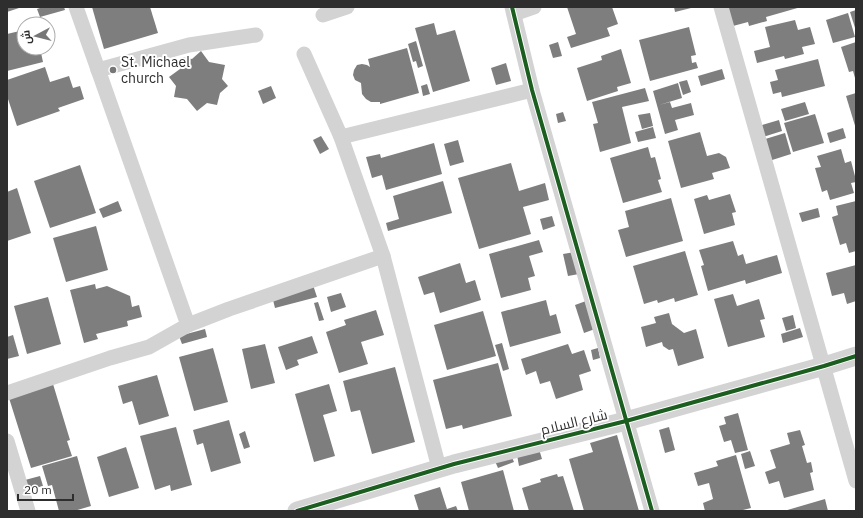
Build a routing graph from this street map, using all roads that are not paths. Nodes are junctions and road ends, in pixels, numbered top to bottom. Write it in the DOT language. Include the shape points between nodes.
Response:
graph roads {
  1 [pos="76,7"];
  2 [pos="347,7"];
  3 [pos="534,7"];
  4 [pos="721,7"];
  5 [pos="513,10"];
  6 [pos="323,15"];
  7 [pos="256,35"];
  8 [pos="304,54"];
  9 [pos="98,70"];
  10 [pos="532,90"];
  11 [pos="341,137"];
  12 [pos="383,256"];
  13 [pos="188,325"];
  14 [pos="856,356"];
  15 [pos="824,366"];
  16 [pos="7,393"];
  17 [pos="626,421"];
  18 [pos="7,441"];
  19 [pos="439,468"];
  20 [pos="856,482"];
  21 [pos="28,511"];
  22 [pos="297,511"];
  23 [pos="652,511"];
  1 -- 9 [label="street"];
  2 -- 6 [label="street"];
  3 -- 5 [label="street"];
  4 -- 15 [label="street"];
  5 -- 10 [label="street"];
  7 -- 9 [label="street" via="189,45"];
  8 -- 11 [label="street"];
  9 -- 13 [label="street"];
  10 -- 11 [label="street"];
  10 -- 17 [label="street"];
  11 -- 12 [label="street"];
  12 -- 13 [label="street"];
  12 -- 19 [label="street"];
  13 -- 16 [label="street" via="149,347"];
  14 -- 15 [label="street, شارع السلام"];
  15 -- 17 [label="street, شارع السلام"];
  15 -- 20 [label="street"];
  17 -- 19 [label="street, شارع السلام"];
  17 -- 23 [label="street"];
  18 -- 21 [label="street"];
  19 -- 22 [label="street, شارع السلام"];
}
